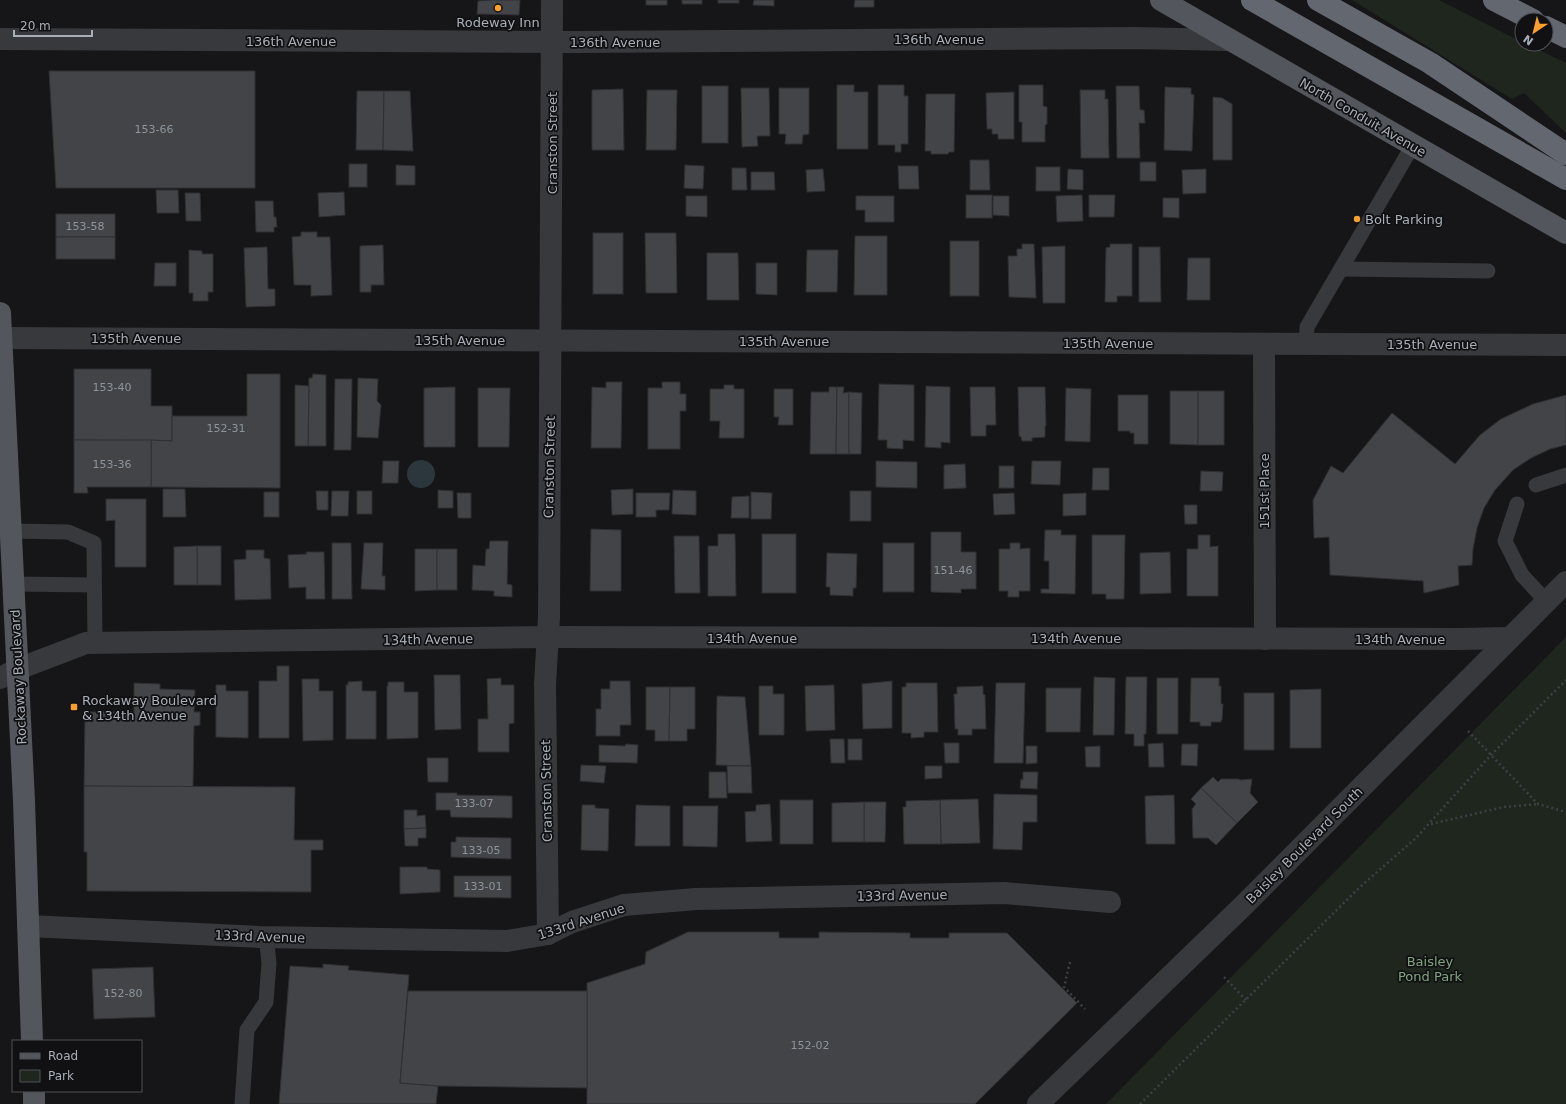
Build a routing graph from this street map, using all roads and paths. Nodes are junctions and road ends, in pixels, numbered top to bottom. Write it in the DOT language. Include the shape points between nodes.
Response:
graph roads {
  1 [pos="552,0"];
  2 [pos="1161,0"];
  3 [pos="1318,0"];
  4 [pos="1494,0"];
  5 [pos="1256,2"];
  6 [pos="1517,12"];
  7 [pos="1554,31"];
  8 [pos="1566,37"];
  9 [pos="0,39"];
  10 [pos="1229,40"];
  11 [pos="552,42"];
  12 [pos="1413,145"];
  13 [pos="1566,154"];
  14 [pos="1566,179"];
  15 [pos="1566,233"];
  16 [pos="1341,269"];
  17 [pos="1488,271"];
  18 [pos="0,313"];
  19 [pos="1,338"];
  20 [pos="550,340"];
  21 [pos="1264,344"];
  22 [pos="1306,344"];
  23 [pos="1566,345"];
  24 [pos="1566,475"];
  25 [pos="1536,486"];
  26 [pos="1517,504"];
  27 [pos="11,531"];
  28 [pos="1566,582"];
  29 [pos="14,584"];
  30 [pos="94,585"];
  31 [pos="1547,602"];
  32 [pos="548,637"];
  33 [pos="1510,638"];
  34 [pos="1264,639"];
  35 [pos="95,643"];
  36 [pos="9,674"];
  37 [pos="1566,680"];
  38 [pos="1468,731"];
  39 [pos="1491,755"];
  40 [pos="1538,804"];
  41 [pos="1566,812"];
  42 [pos="1429,824"];
  43 [pos="1110,902"];
  44 [pos="28,926"];
  45 [pos="548,934"];
  46 [pos="266,936"];
  47 [pos="1070,962"];
  48 [pos="1224,977"];
  49 [pos="1246,1000"];
  50 [pos="1085,1009"];
  51 [pos="32,1040"];
  52 [pos="34,1092"];
  53 [pos="34,1104"];
  54 [pos="242,1104"];
  55 [pos="1038,1104"];
  56 [pos="1140,1104"];
  1 -- 11 [label="street, Cranston Street"];
  2 -- 10 [label="main road, North Conduit Avenue"];
  3 -- 13 [label="highway" via="1430,63"];
  4 -- 6 [label="highway"];
  5 -- 14 [label="highway"];
  7 -- 8 [label="highway"];
  9 -- 11 [label="street, 136th Avenue"];
  10 -- 11 [label="street, 136th Avenue" via="1135,38"];
  10 -- 12 [label="main road, North Conduit Avenue"];
  11 -- 20 [label="street, Cranston Street"];
  12 -- 15 [label="main road, North Conduit Avenue"];
  12 -- 16 [label="lane"];
  16 -- 17 [label="lane"];
  16 -- 22 [label="lane" via="1307,327"];
  18 -- 19 [label="main road, Rockaway Boulevard"];
  19 -- 20 [label="street, 135th Avenue"];
  19 -- 27 [label="main road, Rockaway Boulevard"];
  20 -- 21 [label="street, 135th Avenue"];
  20 -- 32 [label="street, Cranston Street"];
  21 -- 22 [label="street, 135th Avenue"];
  21 -- 34 [label="street, 151st Place"];
  22 -- 23 [label="street, 135th Avenue"];
  24 -- 25 [label="lane"];
  26 -- 31 [label="lane" via="1505,541 1522,575"];
  27 -- 29 [label="main road, Rockaway Boulevard"];
  27 -- 30 [label="lane" via="68,532 94,543"];
  28 -- 31 [label="street, Baisley Boulevard South"];
  29 -- 30 [label="lane"];
  29 -- 36 [label="main road, Rockaway Boulevard"];
  30 -- 35 [label="lane"];
  31 -- 33 [label="street, Baisley Boulevard South"];
  32 -- 34 [label="street, 134th Avenue"];
  32 -- 35 [label="street, 134th Avenue"];
  32 -- 45 [label="street, Cranston Street" via="545,684"];
  33 -- 34 [label="street, 134th Avenue"];
  33 -- 55 [label="street, Baisley Boulevard South" via="1244,905"];
  35 -- 36 [label="street, 134th Avenue" via="86,643"];
  36 -- 44 [label="main road, Rockaway Boulevard" via="24,801"];
  37 -- 39 [label="path"];
  38 -- 39 [label="path"];
  39 -- 40 [label="path"];
  39 -- 42 [label="path"];
  40 -- 41 [label="path"];
  40 -- 42 [label="path" via="1504,807"];
  42 -- 49 [label="path" via="1416,839 1361,886"];
  43 -- 45 [label="street, 133rd Avenue" via="1004,893 696,899 624,905 572,922"];
  44 -- 46 [label="street, 133rd Avenue"];
  44 -- 51 [label="main road, Rockaway Boulevard"];
  45 -- 46 [label="street, 133rd Avenue" via="506,941"];
  46 -- 54 [label="lane" via="269,963 266,1002 247,1030"];
  47 -- 50 [label="path" via="1064,987"];
  48 -- 49 [label="path"];
  49 -- 56 [label="path"];
  52 -- 53 [label="main road"];
}
